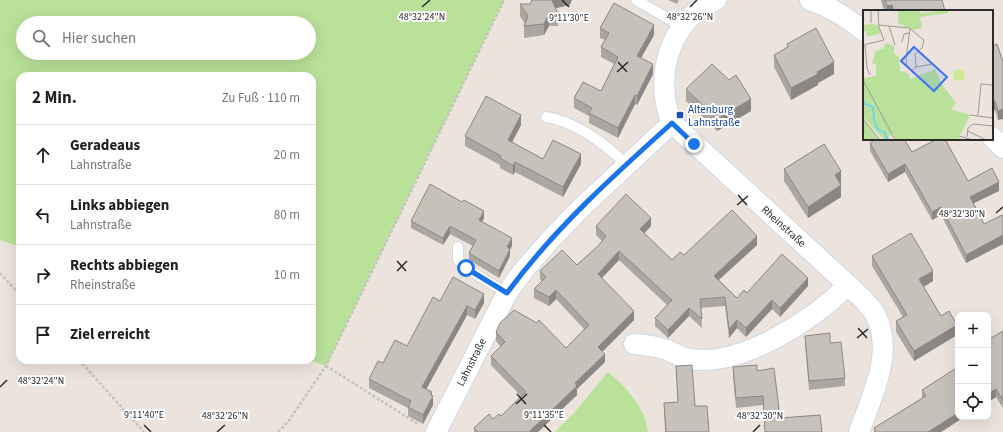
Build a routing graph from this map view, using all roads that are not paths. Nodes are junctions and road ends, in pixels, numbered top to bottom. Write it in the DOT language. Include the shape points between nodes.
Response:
graph roads {
  1 [pos="636,0"];
  2 [pos="716,0"];
  3 [pos="810,0"];
  4 [pos="681,26"];
  5 [pos="863,30"];
  6 [pos="546,117"];
  7 [pos="672,123"];
  8 [pos="993,138"];
  9 [pos="1003,148"];
  10 [pos="626,164"];
  11 [pos="458,247"];
  12 [pos="848,284"];
  13 [pos="507,293"];
  14 [pos="634,344"];
  15 [pos="429,429"];
  16 [pos="859,432"];
  1 -- 4 [label="lane"];
  2 -- 4 [label="street, Rheinstraße" via="692,15"];
  3 -- 5 [label="street" via="845,16"];
  4 -- 7 [label="street, Rheinstraße" via="665,67 666,110"];
  6 -- 10 [label="lane" via="558,119 594,138"];
  7 -- 10 [label="street, Lahnstraße"];
  7 -- 12 [label="street, Rheinstraße"];
  8 -- 9 [label="street"];
  10 -- 13 [label="street, Lahnstraße" via="551,239"];
  11 -- 13 [label="lane" via="458,260 466,268"];
  12 -- 14 [label="street" via="814,315 740,354 713,361 688,359 650,345"];
  12 -- 16 [label="street, Rheinstraße" via="874,314 881,328 884,347"];
  13 -- 15 [label="street, Lahnstraße"];
}
